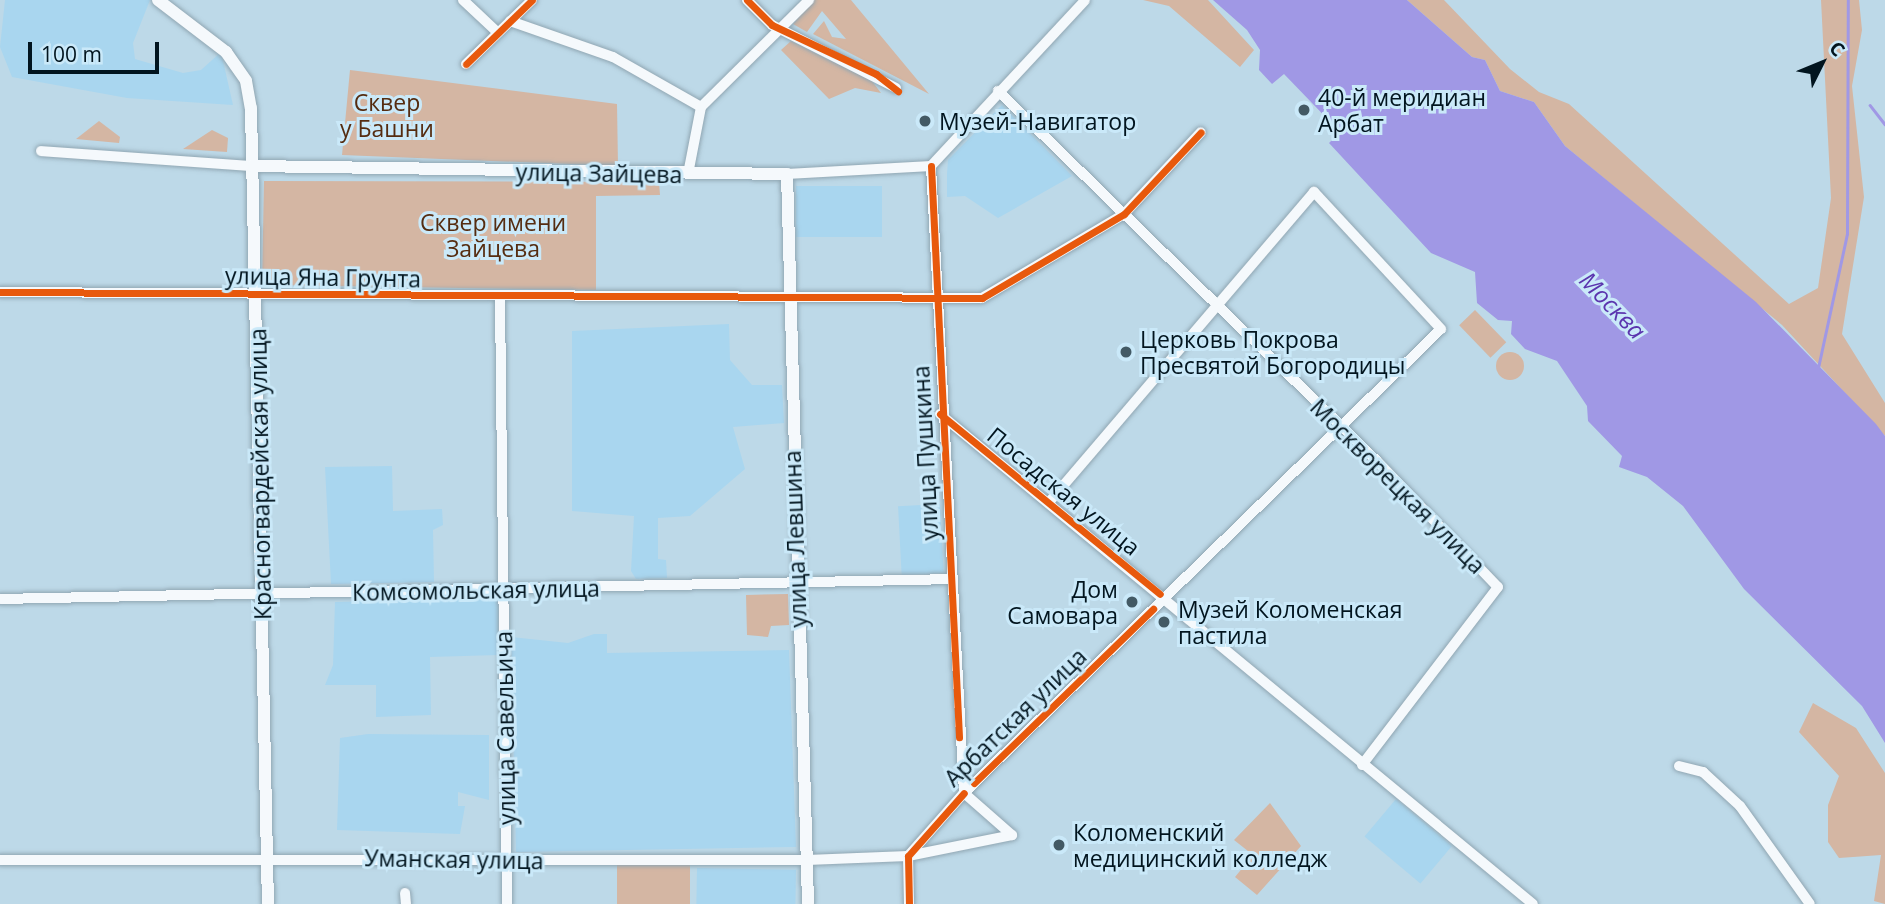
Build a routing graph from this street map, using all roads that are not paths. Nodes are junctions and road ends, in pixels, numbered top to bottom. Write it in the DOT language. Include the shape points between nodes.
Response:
graph roads {
  1 [pos="158,0"];
  2 [pos="463,0"];
  3 [pos="532,0"];
  4 [pos="747,0"];
  5 [pos="809,0"];
  6 [pos="1085,0"];
  7 [pos="510,21"];
  8 [pos="780,29"];
  9 [pos="498,32"];
  10 [pos="466,64"];
  11 [pos="896,88"];
  12 [pos="998,91"];
  13 [pos="701,107"];
  14 [pos="1200,132"];
  15 [pos="41,151"];
  16 [pos="252,166"];
  17 [pos="931,166"];
  18 [pos="688,174"];
  19 [pos="787,174"];
  20 [pos="1124,214"];
  21 [pos="0,292"];
  22 [pos="255,295"];
  23 [pos="939,297"];
  24 [pos="500,299"];
  25 [pos="791,302"];
  26 [pos="1213,306"];
  27 [pos="940,414"];
  28 [pos="1342,426"];
  29 [pos="1049,502"];
  30 [pos="951,579"];
  31 [pos="796,584"];
  32 [pos="503,590"];
  33 [pos="263,593"];
  34 [pos="1164,598"];
  35 [pos="0,599"];
  36 [pos="1362,765"];
  37 [pos="1679,766"];
  38 [pos="964,793"];
  39 [pos="908,856"];
  40 [pos="267,857"];
  41 [pos="0,860"];
  42 [pos="506,860"];
  43 [pos="807,860"];
  44 [pos="405,892"];
  45 [pos="268,904"];
  46 [pos="405,904"];
  47 [pos="507,904"];
  48 [pos="808,904"];
  49 [pos="909,904"];
  50 [pos="1533,904"];
  51 [pos="1810,904"];
  1 -- 16 [label="street, Красногвардейская улица" via="226,52 246,81"];
  2 -- 9 [label="street"];
  3 -- 7 [label="street"];
  4 -- 8 [label="street"];
  5 -- 8 [label="street"];
  6 -- 12 [label="street"];
  7 -- 9 [label="street"];
  7 -- 13 [label="street" via="613,57"];
  8 -- 11 [label="street"];
  8 -- 13 [label="street"];
  9 -- 10 [label="street"];
  12 -- 17 [label="street"];
  12 -- 20 [label="street, Москворецкая улица"];
  13 -- 18 [label="street"];
  14 -- 20 [label="street, улица Яна Грунта"];
  15 -- 16 [label="street, улица Зайцева"];
  16 -- 18 [label="street, улица Зайцева"];
  16 -- 22 [label="street, Красногвардейская улица"];
  17 -- 19 [label="street, улица Зайцева"];
  17 -- 23 [label="street, улица Пушкина"];
  18 -- 19 [label="street, улица Зайцева"];
  19 -- 25 [label="street, улица Левшина"];
  20 -- 23 [label="street, улица Яна Грунта" via="982,299"];
  20 -- 26 [label="street, Москворецкая улица"];
  21 -- 22 [label="street, улица Яна Грунта"];
  22 -- 24 [label="street, улица Яна Грунта"];
  22 -- 33 [label="street, Красногвардейская улица"];
  23 -- 25 [label="street, улица Яна Грунта"];
  23 -- 27 [label="street, улица Пушкина"];
  24 -- 25 [label="street, улица Яна Грунта"];
  24 -- 32 [label="street, улица Савельича"];
  25 -- 31 [label="street, улица Левшина"];
  26 -- 28 [label="street, Москворецкая улица"];
  26 -- 28 [label="street, Арбатская улица" via="1314,192 1441,328"];
  26 -- 29 [label="street"];
  27 -- 29 [label="street, Посадская улица"];
  27 -- 30 [label="street, улица Пушкина"];
  28 -- 34 [label="street, Арбатская улица"];
  28 -- 36 [label="street, Москворецкая улица" via="1498,587"];
  29 -- 34 [label="street, Посадская улица"];
  30 -- 31 [label="street, Комсомольская улица"];
  30 -- 38 [label="street, улица Пушкина"];
  31 -- 32 [label="street, Комсомольская улица"];
  31 -- 43 [label="street, улица Левшина"];
  32 -- 33 [label="street, Комсомольская улица"];
  32 -- 42 [label="street, улица Савельича"];
  33 -- 35 [label="street, Комсомольская улица"];
  33 -- 40 [label="street, Красногвардейская улица"];
  34 -- 36 [label="street, Посадская улица"];
  34 -- 38 [label="street, Арбатская улица"];
  36 -- 50 [label="street, Посадская улица"];
  37 -- 51 [label="street" via="1703,772 1740,806"];
  38 -- 39 [label="street, Арбатская улица"];
  38 -- 39 [label="street, Уманская улица" via="1013,835"];
  39 -- 43 [label="street, Уманская улица"];
  39 -- 49 [label="street"];
  40 -- 41 [label="street, Уманская улица"];
  40 -- 42 [label="street, Уманская улица"];
  40 -- 45 [label="street, Красногвардейская улица"];
  42 -- 43 [label="street, Уманская улица"];
  42 -- 47 [label="street, улица Савельича"];
  43 -- 48 [label="street, улица Левшина"];
  44 -- 46 [label="street"];
}
